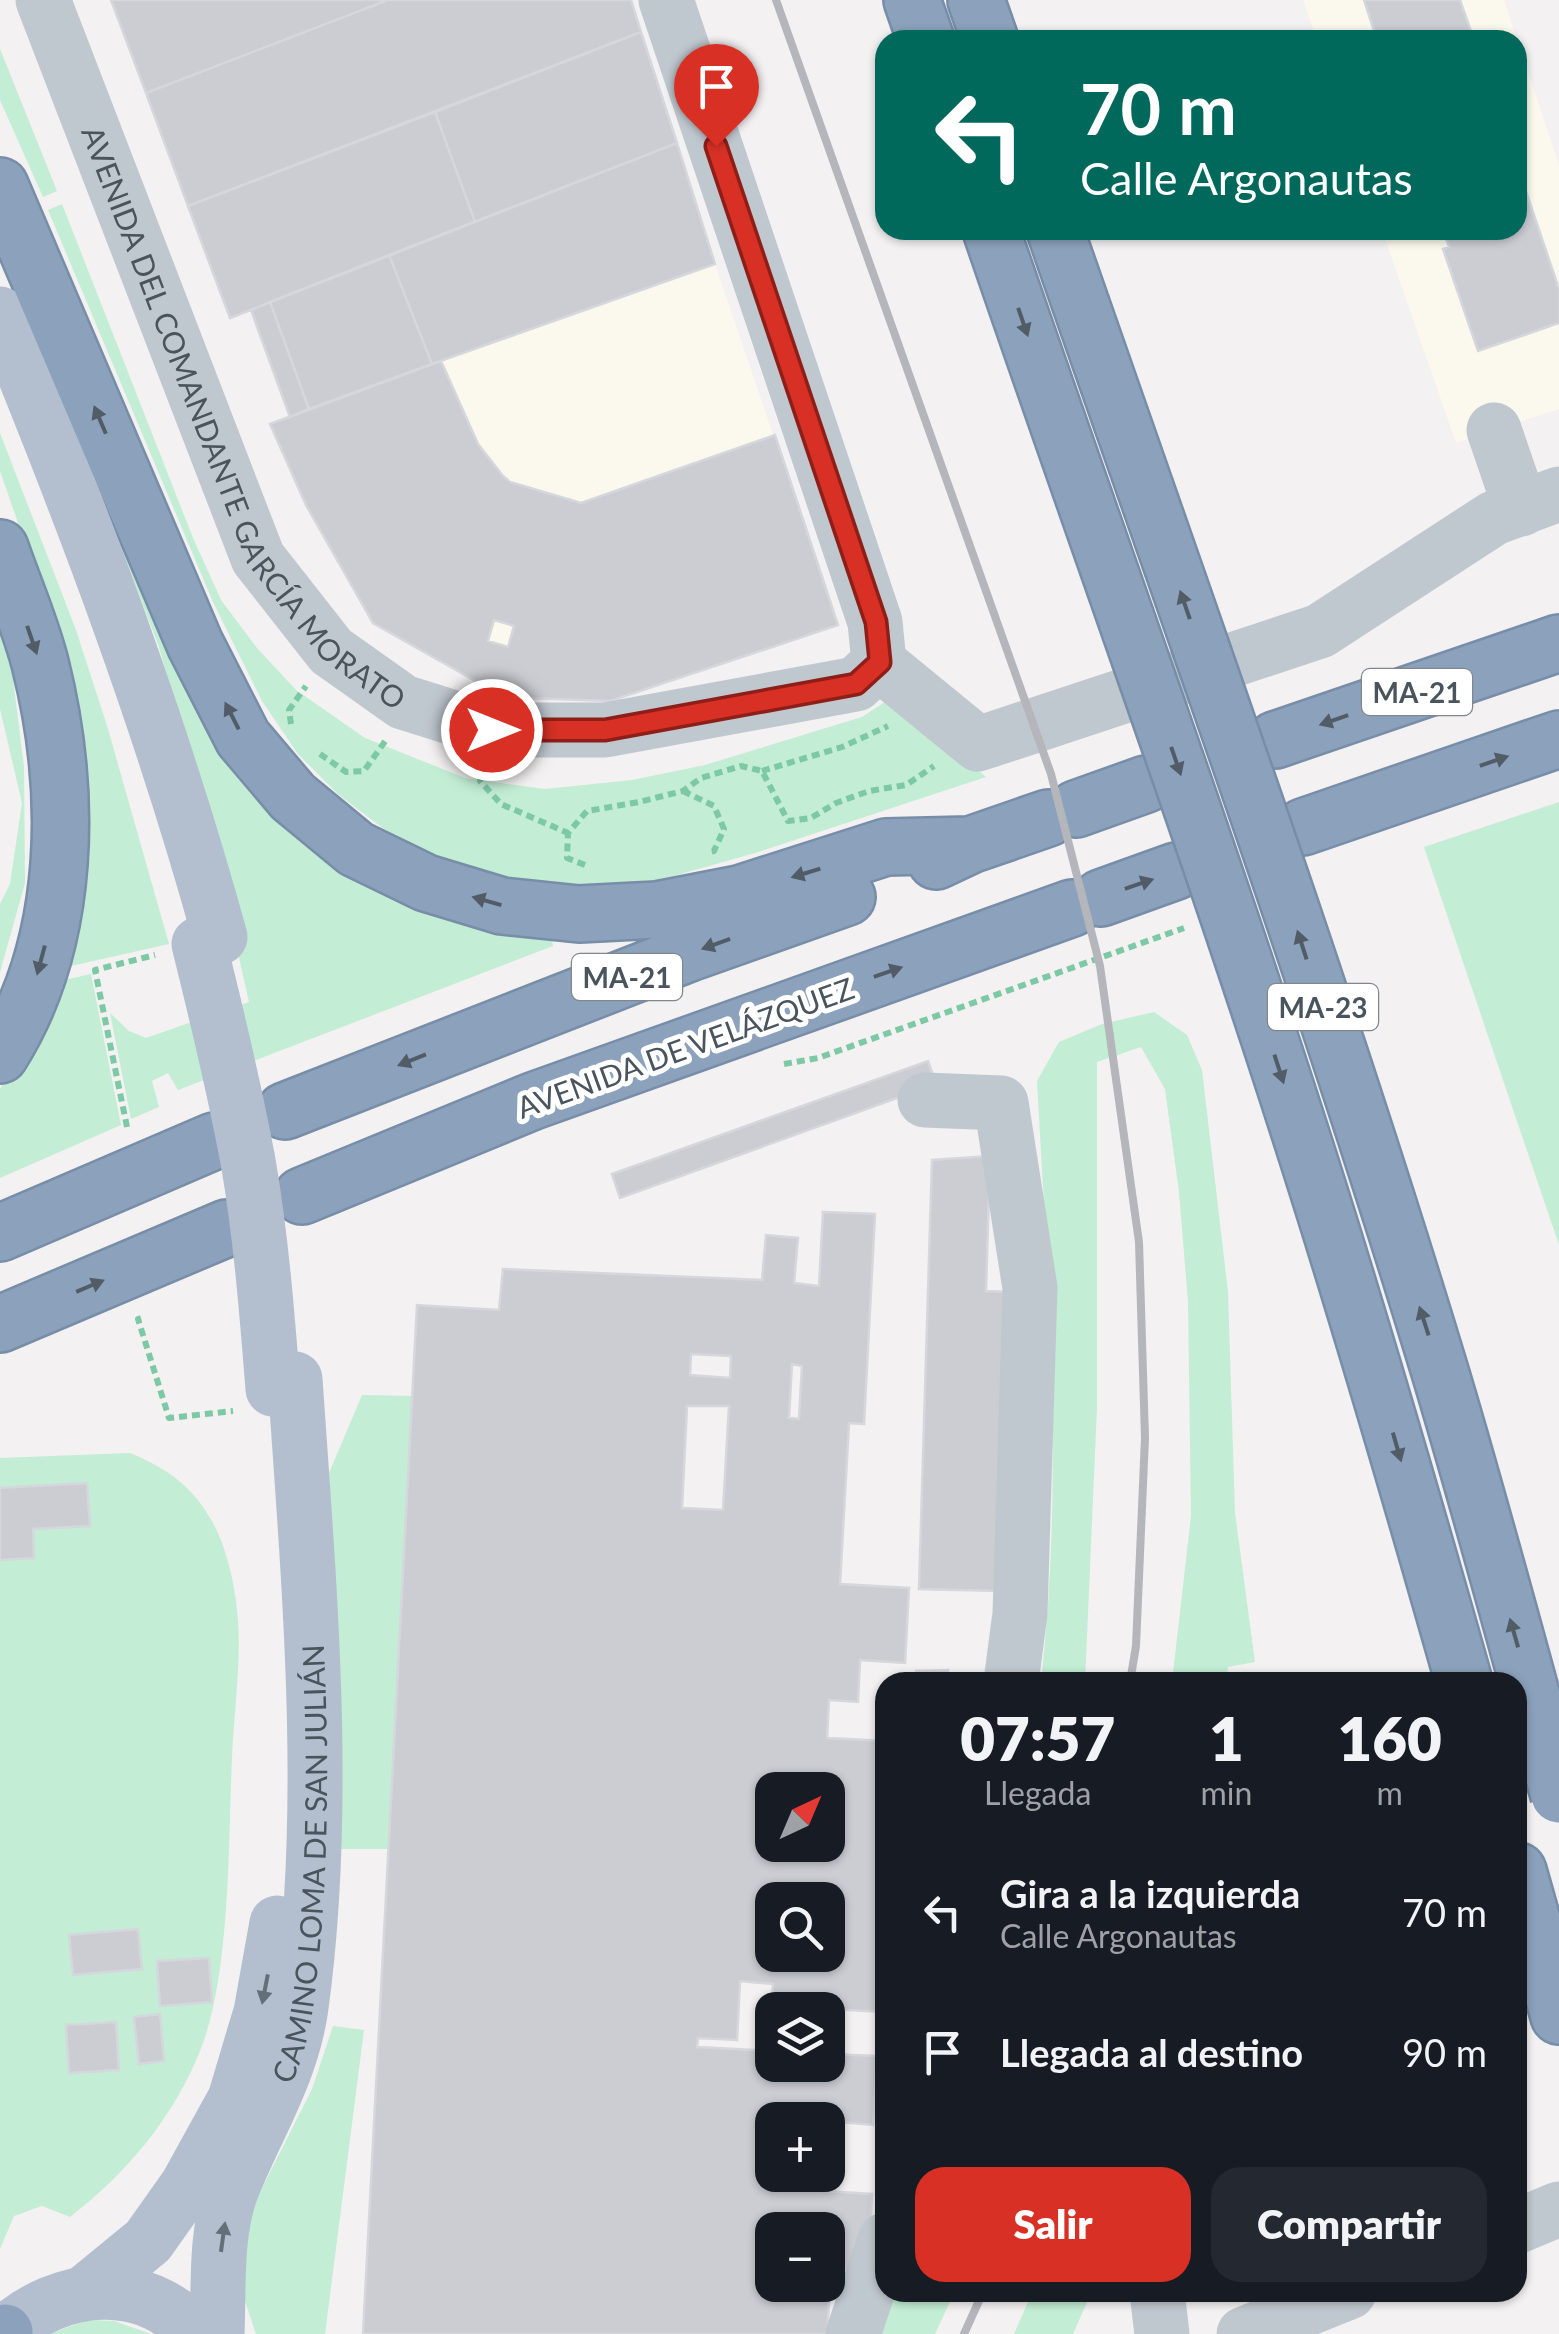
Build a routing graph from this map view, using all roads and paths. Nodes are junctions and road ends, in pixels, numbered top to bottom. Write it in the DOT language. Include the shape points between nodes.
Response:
graph roads {
  1 [pos="43,0"];
  2 [pos="666,0"];
  3 [pos="912,0"];
  4 [pos="976,0"];
  5 [pos="922,30"];
  6 [pos="986,30"];
  7 [pos="0,186"];
  8 [pos="994,240"];
  9 [pos="1058,240"];
  10 [pos="0,314"];
  11 [pos="0,365"];
  12 [pos="1494,430"];
  13 [pos="1540,502"];
  14 [pos="0,548"];
  15 [pos="1559,643"];
  16 [pos="331,652"];
  17 [pos="880,662"];
  18 [pos="403,702"];
  19 [pos="901,720"];
  20 [pos="492,730"];
  21 [pos="302,737"];
  22 [pos="1559,738"];
  23 [pos="1275,740"];
  24 [pos="311,748"];
  25 [pos="946,758"];
  26 [pos="762,771"];
  27 [pos="1559,778"];
  28 [pos="1146,784"];
  29 [pos="682,790"];
  30 [pos="568,833"];
  31 [pos="970,845"];
  32 [pos="696,856"];
  33 [pos="600,870"];
  34 [pos="1176,871"];
  35 [pos="1190,926"];
  36 [pos="193,945"];
  37 [pos="0,1056"];
  38 [pos="782,1064"];
  39 [pos="925,1100"];
  40 [pos="284,1111"];
  41 [pos="128,1130"];
  42 [pos="214,1141"];
  43 [pos="302,1196"];
  44 [pos="227,1228"];
  45 [pos="0,1233"];
  46 [pos="138,1320"];
  47 [pos="0,1324"];
  48 [pos="268,1393"];
  49 [pos="1013,1672"];
  50 [pos="1461,1672"];
  51 [pos="1524,1672"];
  52 [pos="1527,1682"];
  53 [pos="1559,1795"];
  54 [pos="1527,1903"];
  55 [pos="1559,2016"];
  56 [pos="1559,2209"];
  57 [pos="1527,2222"];
  58 [pos="875,2269"];
  59 [pos="87,2291"];
  60 [pos="1158,2302"];
  61 [pos="1323,2302"];
  62 [pos="3,2333"];
  63 [pos="196,2334"];
  64 [pos="217,2334"];
  65 [pos="853,2334"];
  66 [pos="1162,2334"];
  67 [pos="1244,2334"];
  1 -- 16 [label="street, AVENIDA DEL COMANDANTE GARCÍA MORATO" via="258,558"];
  2 -- 17 [label="street" via="876,622"];
  3 -- 5 [label="highway"];
  4 -- 6 [label="highway"];
  31 -- 7 [label="highway, one-way" via="886,848 739,894 657,910 579,914 502,906 426,883 356,849 293,797 243,738 195,644"];
  8 -- 50 [label="highway, MA-23, one-way, bridge" via="1297,1122"];
  51 -- 9 [label="highway, MA-23, one-way, bridge" via="1354,1104"];
  10 -- 36 [label="main road" via="74,496 185,809"];
  11 -- 36 [label="main road" via="55,498 165,818"];
  12 -- 13 [label="street"];
  13 -- 17 [label="street" via="1494,518 1320,630 978,744"];
  14 -- 37 [label="highway, one-way" via="40,662 60,770 50,928 36,982"];
  15 -- 23 [label="highway, MA-21, one-way"];
  16 -- 18 [label="street, AVENIDA DEL COMANDANTE GARCÍA MORATO"];
  16 -- 21 [label="path" via="290,710"];
  17 -- 20 [label="street, AVENIDA DEL COMANDANTE GARCÍA MORATO" via="856,684 605,730"];
  18 -- 20 [label="street, AVENIDA DEL COMANDANTE GARCÍA MORATO"];
  18 -- 24 [label="path" via="384,746 364,771 346,772"];
  19 -- 26 [label="path" via="842,747"];
  20 -- 30 [label="path" via="480,782 501,804"];
  27 -- 22 [label="highway, one-way" via="1366,840 1306,836"];
  25 -- 26 [label="path" via="906,785 869,791 811,818 788,821"];
  26 -- 29 [label="path" via="741,766"];
  28 -- 31 [label="highway, MA-21"];
  29 -- 30 [label="path" via="587,810"];
  29 -- 32 [label="path" via="714,806 724,829 714,850"];
  30 -- 33 [label="path" via="567,858"];
  31 -- 40 [label="highway, MA-21, one-way" via="902,878"];
  43 -- 34 [label="highway, AVENIDA DE VELÁZQUEZ / MA-21, one-way" via="533,1101"];
  35 -- 38 [label="path" via="818,1058"];
  36 -- 41 [label="path" via="95,970"];
  36 -- 48 [label="main road" via="247,1047 268,1158"];
  39 -- 49 [label="street" via="1001,1104 1030,1288"];
  42 -- 45 [label="highway"];
  47 -- 44 [label="highway, one-way"];
  46 -- 48 [label="path" via="169,1418"];
  48 -- 59 [label="main road, CAMINO LOMA DE SAN JULIÁN, one-way" via="284,1526 288,1754 280,1907 261,2012 235,2099 187,2186 148,2241"];
  64 -- 48 [label="main road, CAMINO LOMA DE SAN JULIÁN, one-way" via="230,2194 274,2102 300,2014 312,1916 313,1737"];
  53 -- 52 [label="highway, MA-23, one-way, bridge"];
  54 -- 55 [label="highway"];
  56 -- 57 [label="street"];
  58 -- 65 [label="street"];
  59 -- 62 [label="main road" via="33,2310"];
  59 -- 63 [label="main road" via="138,2296"];
  60 -- 66 [label="street"];
  61 -- 67 [label="street"];
}
